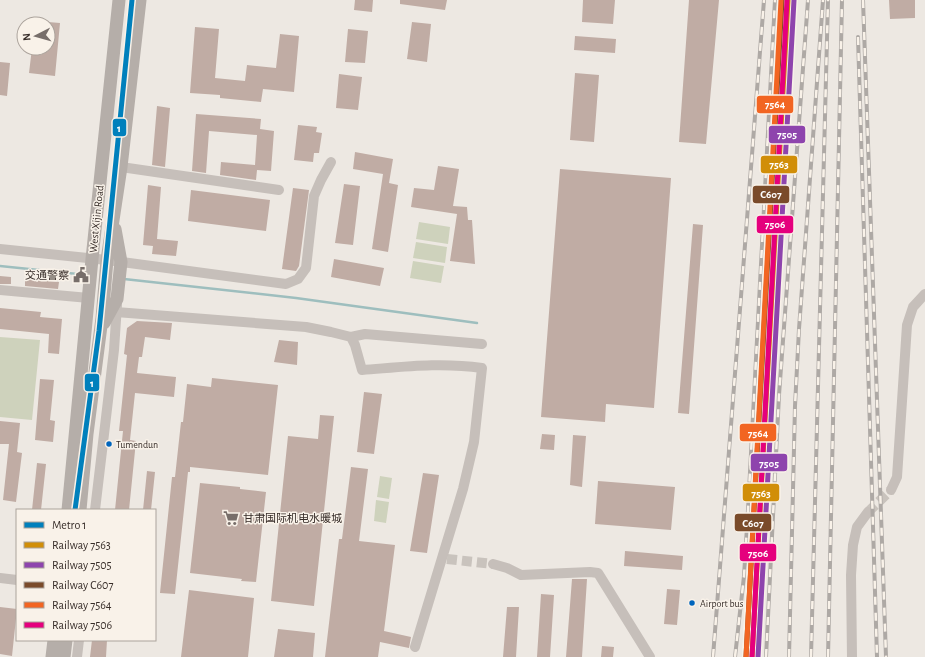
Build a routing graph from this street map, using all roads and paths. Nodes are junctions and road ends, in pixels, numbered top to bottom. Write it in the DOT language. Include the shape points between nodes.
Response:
graph roads {
  1 [pos="119,0"];
  2 [pos="140,0"];
  3 [pos="331,162"];
  4 [pos="121,167"];
  5 [pos="279,190"];
  6 [pos="113,220"];
  7 [pos="0,250"];
  8 [pos="92,262"];
  9 [pos="106,263"];
  10 [pos="120,273"];
  11 [pos="0,290"];
  12 [pos="89,293"];
  13 [pos="925,294"];
  14 [pos="117,305"];
  15 [pos="101,328"];
  16 [pos="351,337"];
  17 [pos="482,344"];
  18 [pos="891,490"];
  19 [pos="68,509"];
  20 [pos="80,509"];
  21 [pos="95,509"];
  22 [pos="868,512"];
  23 [pos="493,564"];
  24 [pos="0,578"];
  25 [pos="16,580"];
  26 [pos="54,641"];
  27 [pos="66,641"];
  28 [pos="79,641"];
  29 [pos="416,647"];
  30 [pos="52,657"];
  31 [pos="64,657"];
  32 [pos="77,657"];
  33 [pos="650,657"];
  34 [pos="852,657"];
  1 -- 8 [label="main road, West Xijin Road"];
  2 -- 4 [label="main road, West Xijin Road"];
  3 -- 10 [label="street" via="314,196 306,268 293,282 286,284"];
  4 -- 5 [label="street"];
  4 -- 6 [label="main road, West Xijin Road"];
  6 -- 9 [label="main road, West Xijin Road"];
  6 -- 10 [label="main road"];
  7 -- 8 [label="street"];
  8 -- 9 [label="street"];
  8 -- 12 [label="main road, West Xijin Road"];
  9 -- 10 [label="street"];
  9 -- 15 [label="main road, West Xijin Road"];
  10 -- 14 [label="main road"];
  11 -- 12 [label="street"];
  12 -- 19 [label="main road, West Xijin Road"];
  13 -- 18 [label="street" via="913,307 907,325 897,477"];
  14 -- 15 [label="main road"];
  14 -- 16 [label="street" via="306,327"];
  14 -- 21 [label="street"];
  15 -- 20 [label="main road, West Xijin Road"];
  16 -- 17 [label="street" via="365,334"];
  16 -- 29 [label="street" via="362,370 433,364 458,364 482,368 474,442 463,489 445,559"];
  22 -- 34 [label="street" via="857,526 853,545"];
  23 -- 33 [label="street" via="522,575 598,573"];
  24 -- 25 [label="street"];
  26 -- 30 [label="main road"];
  27 -- 31 [label="main road"];
  28 -- 32 [label="street"];
}
